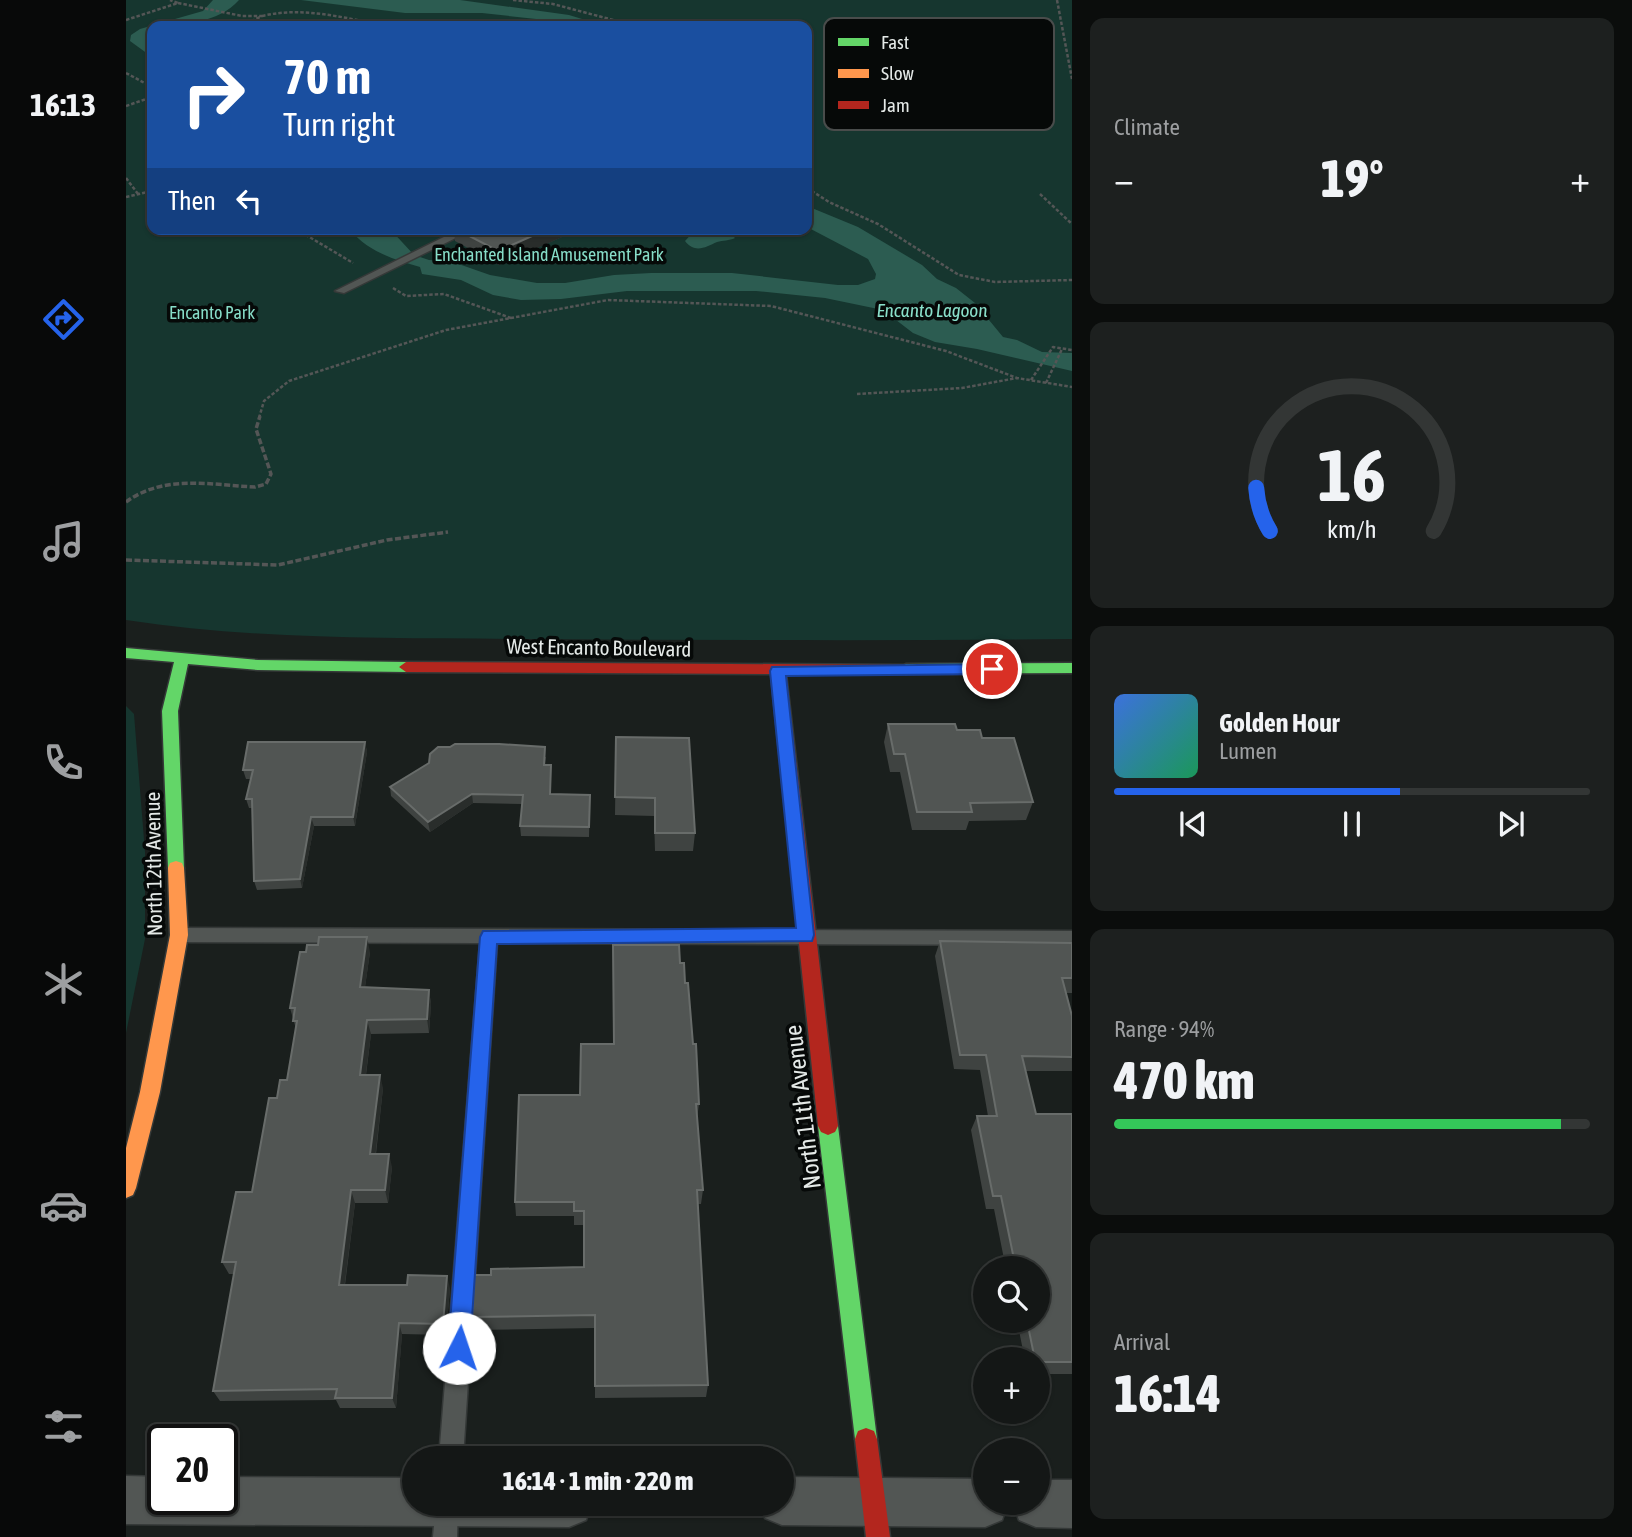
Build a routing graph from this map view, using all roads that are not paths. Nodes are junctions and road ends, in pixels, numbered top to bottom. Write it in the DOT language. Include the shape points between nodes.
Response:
graph roads {
  1 [pos="456,235"];
  2 [pos="340,291"];
  3 [pos="126,653"];
  4 [pos="181,660"];
  5 [pos="1072,668"];
  6 [pos="778,671"];
  7 [pos="179,935"];
  8 [pos="806,935"];
  9 [pos="489,937"];
  10 [pos="1072,938"];
  11 [pos="126,1188"];
  12 [pos="452,1446"];
  13 [pos="126,1500"];
  14 [pos="794,1503"];
  15 [pos="1050,1503"];
  16 [pos="1072,1504"];
  17 [pos="973,1505"];
  18 [pos="402,1513"];
  19 [pos="875,1519"];
  1 -- 2 [label="lane"];
  3 -- 4 [label="street, West Encanto Boulevard"];
  4 -- 6 [label="street, West Encanto Boulevard"];
  4 -- 7 [label="street, North 12th Avenue" via="170,711"];
  5 -- 6 [label="street, West Encanto Boulevard"];
  6 -- 8 [label="street, North 11th Avenue"];
  7 -- 9 [label="lane"];
  7 -- 11 [label="street, North 12th Avenue" via="150,1092"];
  8 -- 9 [label="lane"];
  8 -- 10 [label="lane"];
  8 -- 19 [label="street, North 11th Avenue"];
  9 -- 12 [label="lane"];
  13 -- 18 [label="street"];
  14 -- 19 [label="street"];
  15 -- 16 [label="street"];
  17 -- 19 [label="street"];
}
